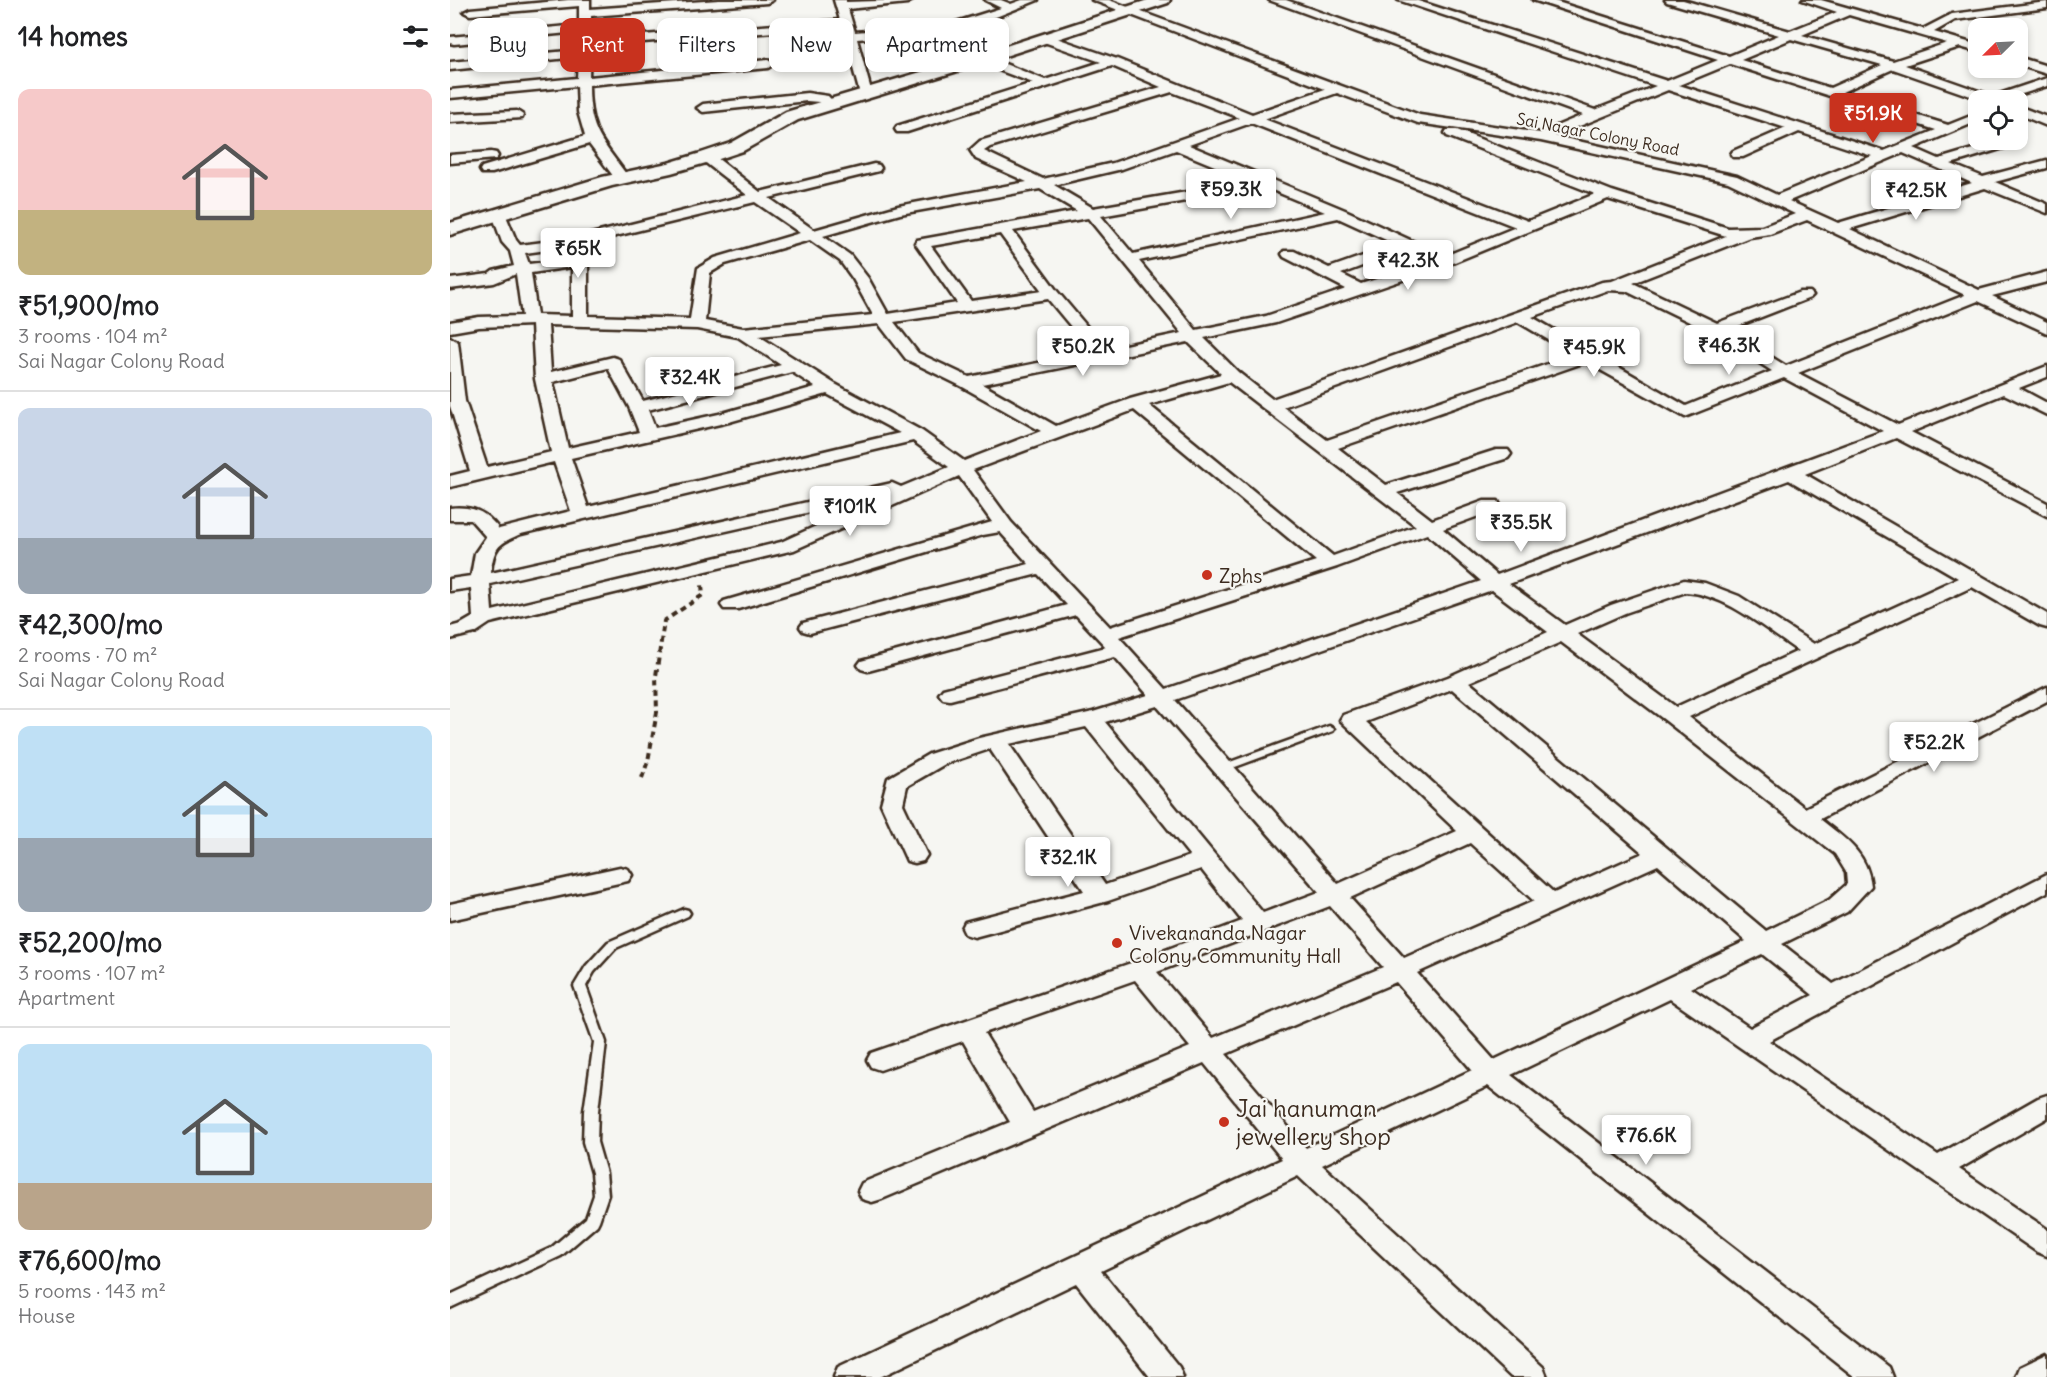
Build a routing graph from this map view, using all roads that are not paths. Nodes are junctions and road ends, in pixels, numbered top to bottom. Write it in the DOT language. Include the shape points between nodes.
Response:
graph roads {
  1 [pos="767,0"];
  2 [pos="907,0"];
  3 [pos="991,0"];
  4 [pos="1032,0"];
  5 [pos="1098,0"];
  6 [pos="1163,0"];
  7 [pos="1275,0"];
  8 [pos="1404,0"];
  9 [pos="1539,0"];
  10 [pos="1671,0"];
  11 [pos="1808,0"];
  12 [pos="841,3"];
  13 [pos="584,5"];
  14 [pos="2047,5"];
  15 [pos="1011,8"];
  16 [pos="470,12"];
  17 [pos="1127,12"];
  18 [pos="1847,12"];
  19 [pos="846,18"];
  20 [pos="560,30"];
  21 [pos="769,30"];
  22 [pos="1924,33"];
  23 [pos="853,36"];
  24 [pos="1790,36"];
  25 [pos="1045,38"];
  26 [pos="454,40"];
  27 [pos="645,42"];
  28 [pos="1960,43"];
  29 [pos="853,44"];
  30 [pos="1968,46"];
  31 [pos="1009,50"];
  32 [pos="560,51"];
  33 [pos="1730,61"];
  34 [pos="1113,62"];
  35 [pos="768,64"];
  36 [pos="2028,64"];
  37 [pos="1893,65"];
  38 [pos="450,66"];
  39 [pos="1009,70"];
  40 [pos="2047,70"];
  41 [pos="583,72"];
  42 [pos="938,72"];
  43 [pos="582,82"];
  44 [pos="2047,82"];
  45 [pos="1045,84"];
  46 [pos="1667,87"];
  47 [pos="1173,88"];
  48 [pos="1336,89"];
  49 [pos="2023,90"];
  50 [pos="1833,91"];
  51 [pos="1968,91"];
  52 [pos="450,93"];
  53 [pos="866,94"];
  54 [pos="830,105"];
  55 [pos="703,108"];
  56 [pos="517,115"];
  57 [pos="1596,115"];
  58 [pos="450,118"];
  59 [pos="1252,119"];
  60 [pos="1418,119"];
  61 [pos="1968,121"];
  62 [pos="1798,128"];
  63 [pos="902,129"];
  64 [pos="1947,129"];
  65 [pos="2032,132"];
  66 [pos="593,138"];
  67 [pos="1540,138"];
  68 [pos="1179,146"];
  69 [pos="1902,148"];
  70 [pos="1738,154"];
  71 [pos="1885,156"];
  72 [pos="707,157"];
  73 [pos="450,159"];
  74 [pos="1939,163"];
  75 [pos="2047,164"];
  76 [pos="874,168"];
  77 [pos="1267,182"];
  78 [pos="1984,182"];
  79 [pos="1042,184"];
  80 [pos="618,185"];
  81 [pos="1607,194"];
  82 [pos="758,197"];
  83 [pos="1778,200"];
  84 [pos="2047,209"];
  85 [pos="1340,213"];
  86 [pos="499,214"];
  87 [pos="1092,214"];
  88 [pos="1809,214"];
  89 [pos="1530,227"];
  90 [pos="1838,228"];
  91 [pos="450,229"];
  92 [pos="1004,229"];
  93 [pos="1748,233"];
  94 [pos="812,236"];
  95 [pos="575,242"];
  96 [pos="517,250"];
  97 [pos="1289,254"];
  98 [pos="1129,259"];
  99 [pos="1368,259"];
  100 [pos="1445,261"];
  101 [pos="580,262"];
  102 [pos="523,269"];
  103 [pos="1328,274"];
  104 [pos="2047,277"];
  105 [pos="450,284"];
  106 [pos="1617,284"];
  107 [pos="1360,290"];
  108 [pos="1052,294"];
  109 [pos="1805,295"];
  110 [pos="1979,295"];
  111 [pos="967,307"];
  112 [pos="1519,316"];
  113 [pos="883,319"];
  114 [pos="535,320"];
  115 [pos="580,321"];
  116 [pos="697,324"];
  117 [pos="450,327"];
  118 [pos="2047,328"];
  119 [pos="1716,329"];
  120 [pos="743,333"];
  121 [pos="1193,337"];
  122 [pos="450,342"];
  123 [pos="1103,355"];
  124 [pos="1589,355"];
  125 [pos="795,366"];
  126 [pos="2047,371"];
  127 [pos="1786,373"];
  128 [pos="1232,376"];
  129 [pos="543,378"];
  130 [pos="967,382"];
  131 [pos="829,388"];
  132 [pos="2005,388"];
  133 [pos="454,400"];
  134 [pos="1137,403"];
  135 [pos="1271,405"];
  136 [pos="638,407"];
  137 [pos="2047,410"];
  138 [pos="1895,431"];
  139 [pos="1055,432"];
  140 [pos="649,435"];
  141 [pos="916,435"];
  142 [pos="1324,447"];
  143 [pos="1502,454"];
  144 [pos="559,456"];
  145 [pos="963,469"];
  146 [pos="1789,472"];
  147 [pos="480,474"];
  148 [pos="936,478"];
  149 [pos="450,482"];
  150 [pos="1383,492"];
  151 [pos="1491,505"];
  152 [pos="2047,510"];
  153 [pos="450,514"];
  154 [pos="581,514"];
  155 [pos="1004,526"];
  156 [pos="1431,528"];
  157 [pos="496,538"];
  158 [pos="1330,563"];
  159 [pos="1041,567"];
  160 [pos="1973,579"];
  161 [pos="479,581"];
  162 [pos="1495,583"];
  163 [pos="450,585"];
  164 [pos="731,605"];
  165 [pos="1080,608"];
  166 [pos="483,619"];
  167 [pos="2047,622"];
  168 [pos="810,627"];
  169 [pos="450,633"];
  170 [pos="1561,633"];
  171 [pos="1113,642"];
  172 [pos="1811,651"];
  173 [pos="868,665"];
  174 [pos="1455,681"];
  175 [pos="2047,693"];
  176 [pos="950,694"];
  177 [pos="1161,698"];
  178 [pos="1674,716"];
  179 [pos="1090,719"];
  180 [pos="1329,729"];
  181 [pos="996,741"];
  182 [pos="1223,768"];
  183 [pos="1803,818"];
  184 [pos="1474,832"];
  185 [pos="915,855"];
  186 [pos="1660,855"];
  187 [pos="1206,859"];
  188 [pos="620,875"];
  189 [pos="2047,882"];
  190 [pos="1100,895"];
  191 [pos="1334,896"];
  192 [pos="1551,904"];
  193 [pos="450,912"];
  194 [pos="684,913"];
  195 [pos="1258,924"];
  196 [pos="974,928"];
  197 [pos="1764,943"];
  198 [pos="1140,969"];
  199 [pos="1401,970"];
  200 [pos="1671,987"];
  201 [pos="1831,996"];
  202 [pos="968,1028"];
  203 [pos="1751,1039"];
  204 [pos="1207,1050"];
  205 [pos="880,1060"];
  206 [pos="1490,1073"];
  207 [pos="2047,1105"];
  208 [pos="1027,1126"];
  209 [pos="1301,1162"];
  210 [pos="1936,1169"];
  211 [pos="872,1191"];
  212 [pos="2047,1244"];
  213 [pos="1080,1267"];
  214 [pos="450,1302"];
  215 [pos="2047,1367"];
  216 [pos="849,1377"];
  217 [pos="1168,1377"];
  218 [pos="1532,1377"];
  219 [pos="1878,1377"];
  220 [pos="2031,1377"];
  1 -- 13 [label="street"];
  2 -- 12 [label="street"];
  3 -- 15 [label="street"];
  4 -- 15 [label="street"];
  5 -- 17 [label="street, Sai Nagar Colony Road"];
  6 -- 17 [label="street"];
  7 -- 57 [label="street"];
  8 -- 46 [label="street"];
  9 -- 33 [label="street"];
  10 -- 24 [label="street"];
  11 -- 18 [label="street"];
  12 -- 19 [label="street"];
  13 -- 16 [label="street"];
  14 -- 22 [label="street" via="1952,17"];
  15 -- 23 [label="street" via="950,28"];
  17 -- 25 [label="street"];
  17 -- 48 [label="street, Sai Nagar Colony Road"];
  18 -- 22 [label="street"];
  18 -- 24 [label="street"];
  20 -- 26 [label="street"];
  21 -- 27 [label="street"];
  22 -- 28 [label="street"];
  24 -- 33 [label="street"];
  24 -- 37 [label="street"];
  25 -- 31 [label="street"];
  25 -- 34 [label="street"];
  28 -- 30 [label="street"];
  28 -- 37 [label="street"];
  29 -- 53 [label="street"];
  32 -- 38 [label="street"];
  33 -- 46 [label="street"];
  33 -- 50 [label="street"];
  34 -- 45 [label="street"];
  34 -- 47 [label="street"];
  35 -- 43 [label="street"];
  36 -- 40 [label="street"];
  37 -- 50 [label="street"];
  37 -- 51 [label="street"];
  39 -- 45 [label="street"];
  41 -- 43 [label="street"];
  42 -- 53 [label="street"];
  43 -- 52 [label="street"];
  43 -- 66 [label="street" via="587,124"];
  44 -- 49 [label="street"];
  45 -- 63 [label="street"];
  46 -- 57 [label="street"];
  46 -- 62 [label="street"];
  47 -- 59 [label="street"];
  47 -- 79 [label="street" via="985,144 977,150 981,156"];
  48 -- 59 [label="street"];
  48 -- 60 [label="street, Sai Nagar Colony Road"];
  50 -- 64 [label="street"];
  53 -- 54 [label="street"];
  54 -- 55 [label="street" via="823,99 807,97"];
  54 -- 72 [label="street" via="792,116 737,147"];
  56 -- 58 [label="street"];
  57 -- 67 [label="street"];
  59 -- 68 [label="street"];
  59 -- 89 [label="street"];
  60 -- 67 [label="street, Sai Nagar Colony Road"];
  60 -- 81 [label="street"];
  61 -- 64 [label="street"];
  62 -- 70 [label="street"];
  62 -- 71 [label="street"];
  64 -- 69 [label="street"];
  65 -- 74 [label="street"];
  66 -- 73 [label="street" via="489,163"];
  66 -- 80 [label="street"];
  67 -- 83 [label="street, Sai Nagar Colony Road" via="1732,179"];
  68 -- 77 [label="street"];
  68 -- 79 [label="street"];
  69 -- 71 [label="street"];
  69 -- 74 [label="street"];
  71 -- 83 [label="street"];
  72 -- 80 [label="street"];
  72 -- 82 [label="street"];
  74 -- 78 [label="street"];
  75 -- 78 [label="street"];
  76 -- 82 [label="street"];
  77 -- 85 [label="street"];
  77 -- 87 [label="street"];
  78 -- 84 [label="street"];
  78 -- 90 [label="street"];
  79 -- 87 [label="street"];
  79 -- 94 [label="street" via="898,210"];
  80 -- 86 [label="street"];
  81 -- 89 [label="street"];
  81 -- 93 [label="street" via="1727,232"];
  82 -- 94 [label="street"];
  82 -- 95 [label="street"];
  83 -- 88 [label="street, Sai Nagar Colony Road"];
  85 -- 98 [label="street"];
  85 -- 100 [label="street"];
  86 -- 91 [label="street"];
  86 -- 96 [label="street" via="509,242"];
  87 -- 92 [label="street"];
  87 -- 98 [label="street"];
  88 -- 90 [label="street, Sai Nagar Colony Road"];
  88 -- 93 [label="street" via="1765,231"];
  89 -- 100 [label="street"];
  90 -- 110 [label="street, Sai Nagar Colony Road"];
  92 -- 108 [label="street"];
  92 -- 111 [label="street" via="922,243"];
  93 -- 106 [label="street"];
  94 -- 113 [label="street" via="845,258"];
  94 -- 116 [label="street" via="707,267 703,271"];
  95 -- 96 [label="street"];
  95 -- 101 [label="street"];
  96 -- 102 [label="street"];
  97 -- 103 [label="street"];
  98 -- 121 [label="street"];
  99 -- 103 [label="street"];
  100 -- 107 [label="street"];
  101 -- 102 [label="street"];
  101 -- 115 [label="street"];
  102 -- 105 [label="street"];
  102 -- 114 [label="street"];
  103 -- 107 [label="street"];
  104 -- 110 [label="street"];
  106 -- 112 [label="street"];
  106 -- 119 [label="street"];
  107 -- 121 [label="street" via="1270,320"];
  108 -- 111 [label="street"];
  108 -- 123 [label="street"];
  109 -- 119 [label="street"];
  110 -- 118 [label="street, Sai Nagar Colony Road"];
  110 -- 127 [label="street"];
  111 -- 113 [label="street"];
  112 -- 124 [label="street"];
  112 -- 135 [label="street"];
  113 -- 120 [label="street"];
  113 -- 130 [label="street" via="912,356"];
  114 -- 115 [label="street"];
  114 -- 117 [label="street"];
  114 -- 129 [label="street"];
  115 -- 116 [label="street"];
  116 -- 120 [label="street"];
  119 -- 127 [label="street"];
  120 -- 125 [label="street"];
  121 -- 123 [label="street"];
  121 -- 128 [label="street"];
  122 -- 133 [label="street"];
  123 -- 130 [label="street"];
  124 -- 127 [label="street" via="1685,412"];
  124 -- 142 [label="street"];
  125 -- 131 [label="street"];
  125 -- 136 [label="street"];
  126 -- 132 [label="street"];
  127 -- 138 [label="street"];
  128 -- 134 [label="street"];
  128 -- 135 [label="street"];
  129 -- 136 [label="street" via="614,362"];
  129 -- 144 [label="street"];
  130 -- 139 [label="street"];
  131 -- 140 [label="street"];
  131 -- 141 [label="street"];
  132 -- 137 [label="street"];
  132 -- 138 [label="street"];
  133 -- 147 [label="street"];
  134 -- 139 [label="street"];
  134 -- 158 [label="street"];
  135 -- 142 [label="street"];
  136 -- 140 [label="street"];
  138 -- 146 [label="street"];
  138 -- 152 [label="street"];
  139 -- 145 [label="street"];
  140 -- 144 [label="street"];
  141 -- 145 [label="street"];
  141 -- 154 [label="street"];
  142 -- 150 [label="street"];
  143 -- 150 [label="street"];
  144 -- 147 [label="street"];
  144 -- 154 [label="street"];
  145 -- 148 [label="street"];
  145 -- 155 [label="street"];
  146 -- 160 [label="street"];
  146 -- 162 [label="street"];
  147 -- 149 [label="street"];
  148 -- 161 [label="street"];
  148 -- 166 [label="street" via="787,546"];
  150 -- 156 [label="street"];
  151 -- 156 [label="street"];
  153 -- 157 [label="street" via="475,513"];
  154 -- 157 [label="street"];
  155 -- 159 [label="street"];
  155 -- 164 [label="street"];
  156 -- 158 [label="street"];
  156 -- 162 [label="street"];
  157 -- 161 [label="street" via="486,549"];
  158 -- 171 [label="street"];
  159 -- 165 [label="street"];
  159 -- 168 [label="street"];
  160 -- 167 [label="street"];
  160 -- 172 [label="street"];
  161 -- 163 [label="street"];
  161 -- 166 [label="street"];
  162 -- 170 [label="street"];
  162 -- 177 [label="street"];
  165 -- 171 [label="street"];
  165 -- 173 [label="street"];
  166 -- 169 [label="street" via="468,629"];
  170 -- 172 [label="street" via="1675,588 1695,585 1725,596"];
  170 -- 174 [label="street"];
  170 -- 178 [label="street"];
  171 -- 176 [label="street"];
  171 -- 177 [label="street"];
  172 -- 178 [label="street"];
  174 -- 184 [label="street" via="1351,720"];
  174 -- 186 [label="street"];
  175 -- 183 [label="street"];
  177 -- 179 [label="street"];
  177 -- 182 [label="street"];
  178 -- 183 [label="street"];
  179 -- 181 [label="street"];
  179 -- 187 [label="street"];
  180 -- 182 [label="lane"];
  181 -- 185 [label="street" via="932,760 896,783 892,804"];
  181 -- 190 [label="street"];
  182 -- 191 [label="street"];
  183 -- 197 [label="street" via="1843,849 1858,871 1859,886 1838,906"];
  184 -- 191 [label="street"];
  184 -- 192 [label="street"];
  186 -- 192 [label="street"];
  186 -- 197 [label="street"];
  187 -- 190 [label="street"];
  187 -- 195 [label="street"];
  188 -- 193 [label="street"];
  189 -- 201 [label="street"];
  190 -- 196 [label="street"];
  191 -- 195 [label="street"];
  191 -- 199 [label="street"];
  192 -- 199 [label="street"];
  194 -- 214 [label="lane" via="612,945 580,986 600,1042 590,1142 601,1195 592,1221 556,1252"];
  195 -- 198 [label="street"];
  197 -- 200 [label="street"];
  197 -- 201 [label="street"];
  198 -- 202 [label="street"];
  198 -- 204 [label="street"];
  199 -- 204 [label="street"];
  199 -- 206 [label="street"];
  200 -- 203 [label="street"];
  200 -- 206 [label="street"];
  201 -- 203 [label="street"];
  202 -- 205 [label="street"];
  202 -- 208 [label="street"];
  203 -- 210 [label="street"];
  204 -- 208 [label="street"];
  204 -- 209 [label="street"];
  206 -- 209 [label="street"];
  206 -- 219 [label="street"];
  207 -- 210 [label="street"];
  208 -- 211 [label="street"];
  209 -- 213 [label="street"];
  209 -- 218 [label="street"];
  210 -- 212 [label="street"];
  213 -- 216 [label="street"];
  213 -- 217 [label="street"];
  215 -- 220 [label="street"];
}
